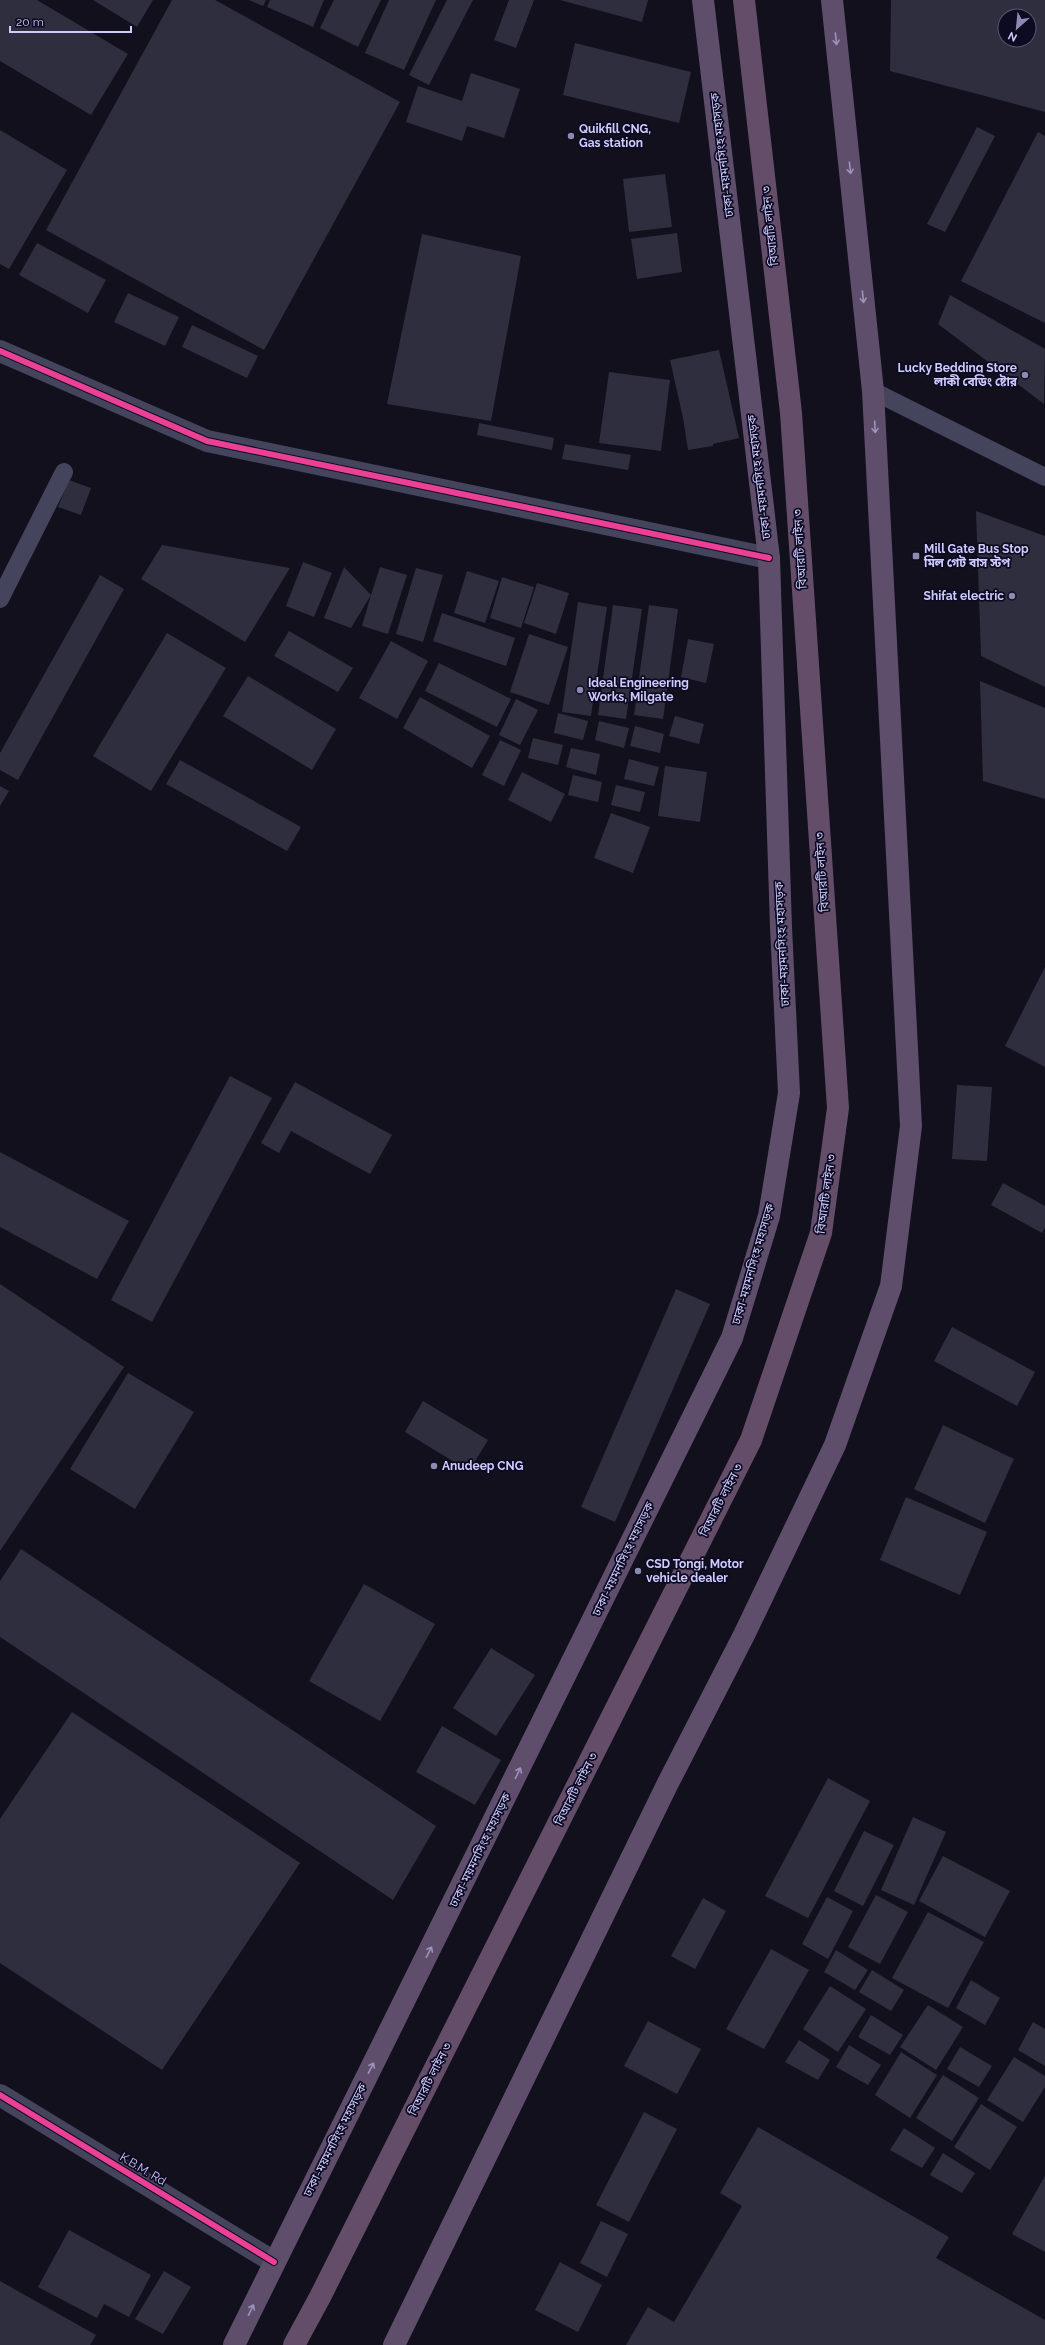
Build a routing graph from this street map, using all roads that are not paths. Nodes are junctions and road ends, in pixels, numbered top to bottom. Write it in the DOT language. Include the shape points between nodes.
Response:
graph roads {
  1 [pos="703,0"];
  2 [pos="744,0"];
  3 [pos="832,0"];
  4 [pos="0,351"];
  5 [pos="873,391"];
  6 [pos="64,472"];
  7 [pos="1045,477"];
  8 [pos="769,558"];
  9 [pos="0,599"];
  10 [pos="0,2095"];
  11 [pos="274,2262"];
  12 [pos="234,2345"];
  13 [pos="294,2345"];
  14 [pos="394,2345"];
  1 -- 8 [label="highway, ঢাকা-ময়মনসিংহ মহাসড়ক"];
  2 -- 13 [label="highway, বিআরটি লাইন ৩" via="791,413 837,1100 821,1234 751,1440 328,2283"];
  3 -- 5 [label="highway, one-way"];
  4 -- 8 [label="street" via="207,441"];
  5 -- 7 [label="lane"];
  5 -- 14 [label="highway, one-way" via="911,1126 891,1286 831,1452"];
  6 -- 9 [label="lane"];
  11 -- 8 [label="highway, ঢাকা-ময়মনসিংহ মহাসড়ক, one-way" via="732,1338 769,1216 789,1093 780,919"];
  10 -- 11 [label="street, K.B.M. Rd"];
  12 -- 11 [label="highway, ঢাকা-ময়মনসিংহ মহাসড়ক, one-way"];
}
